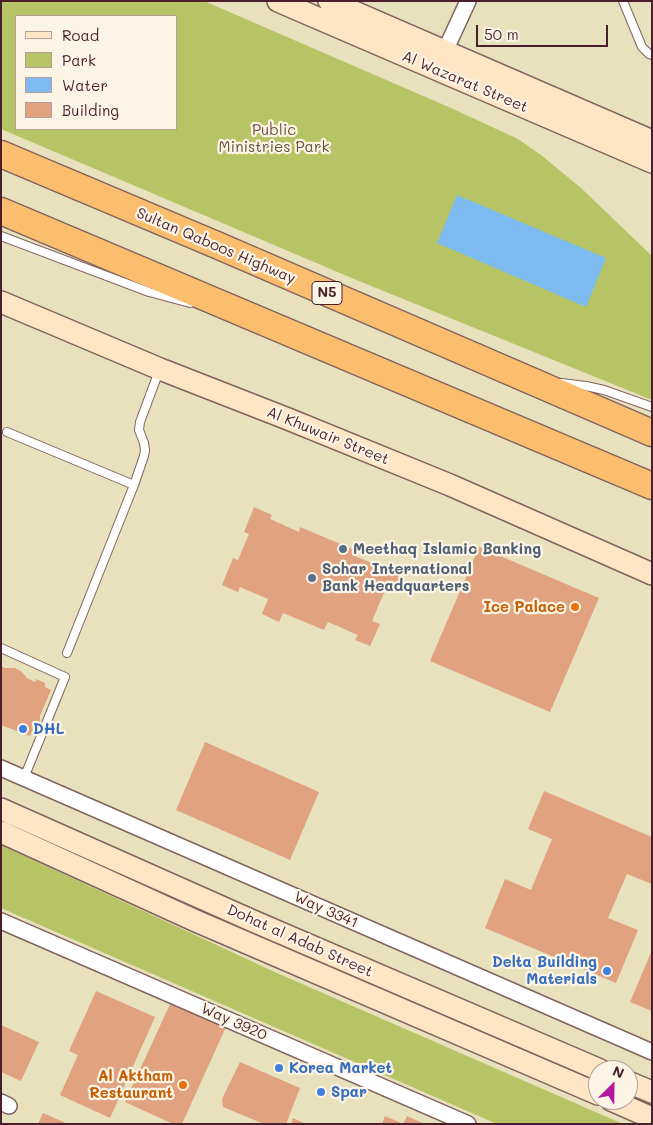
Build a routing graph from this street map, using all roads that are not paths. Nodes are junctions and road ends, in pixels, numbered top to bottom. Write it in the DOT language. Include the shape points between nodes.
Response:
graph roads {
  1 [pos="278,1"];
  2 [pos="329,1"];
  3 [pos="468,1"];
  4 [pos="623,1"];
  5 [pos="359,36"];
  6 [pos="445,51"];
  7 [pos="652,55"];
  8 [pos="652,141"];
  9 [pos="1,154"];
  10 [pos="652,162"];
  11 [pos="1,211"];
  12 [pos="1,236"];
  13 [pos="1,302"];
  14 [pos="237,310"];
  15 [pos="160,369"];
  16 [pos="534,382"];
  17 [pos="652,407"];
  18 [pos="7,432"];
  19 [pos="652,434"];
  20 [pos="134,485"];
  21 [pos="652,486"];
  22 [pos="652,574"];
  23 [pos="1,648"];
  24 [pos="67,653"];
  25 [pos="1,768"];
  26 [pos="24,778"];
  27 [pos="1,809"];
  28 [pos="1,832"];
  29 [pos="1,921"];
  30 [pos="652,1052"];
  31 [pos="588,1065"];
  32 [pos="638,1086"];
  33 [pos="588,1090"];
  34 [pos="652,1092"];
  35 [pos="634,1110"];
  36 [pos="652,1118"];
  37 [pos="468,1124"];
  1 -- 5 [label="street, Al Wazarat Street"];
  2 -- 6 [label="street, Al Wazarat Street"];
  3 -- 6 [label="street"];
  4 -- 7 [label="lane" via="642,47"];
  5 -- 6 [label="street" via="429,60 438,58"];
  5 -- 10 [label="street, Al Wazarat Street"];
  6 -- 8 [label="street, Al Wazarat Street"];
  9 -- 16 [label="highway, Sultan Qaboos Highway / N5"];
  11 -- 14 [label="highway"];
  12 -- 14 [label="lane" via="166,297"];
  13 -- 15 [label="street, Al Khuwair Street"];
  14 -- 21 [label="highway"];
  15 -- 20 [label="lane" via="140,422 145,450"];
  15 -- 22 [label="street, Al Khuwair Street" via="450,485"];
  16 -- 17 [label="lane" via="586,386"];
  16 -- 19 [label="highway, Sultan Qaboos Highway / N5"];
  18 -- 20 [label="lane"];
  20 -- 24 [label="lane"];
  23 -- 26 [label="lane" via="65,677"];
  25 -- 26 [label="street, Way 3341"];
  26 -- 30 [label="street, Way 3341"];
  27 -- 31 [label="street, Dohat al Adab Street"];
  28 -- 33 [label="street, Dohat al Adab Street" via="196,921"];
  29 -- 37 [label="street, Way 3920"];
  32 -- 34 [label="street"];
  35 -- 36 [label="street"];
}
